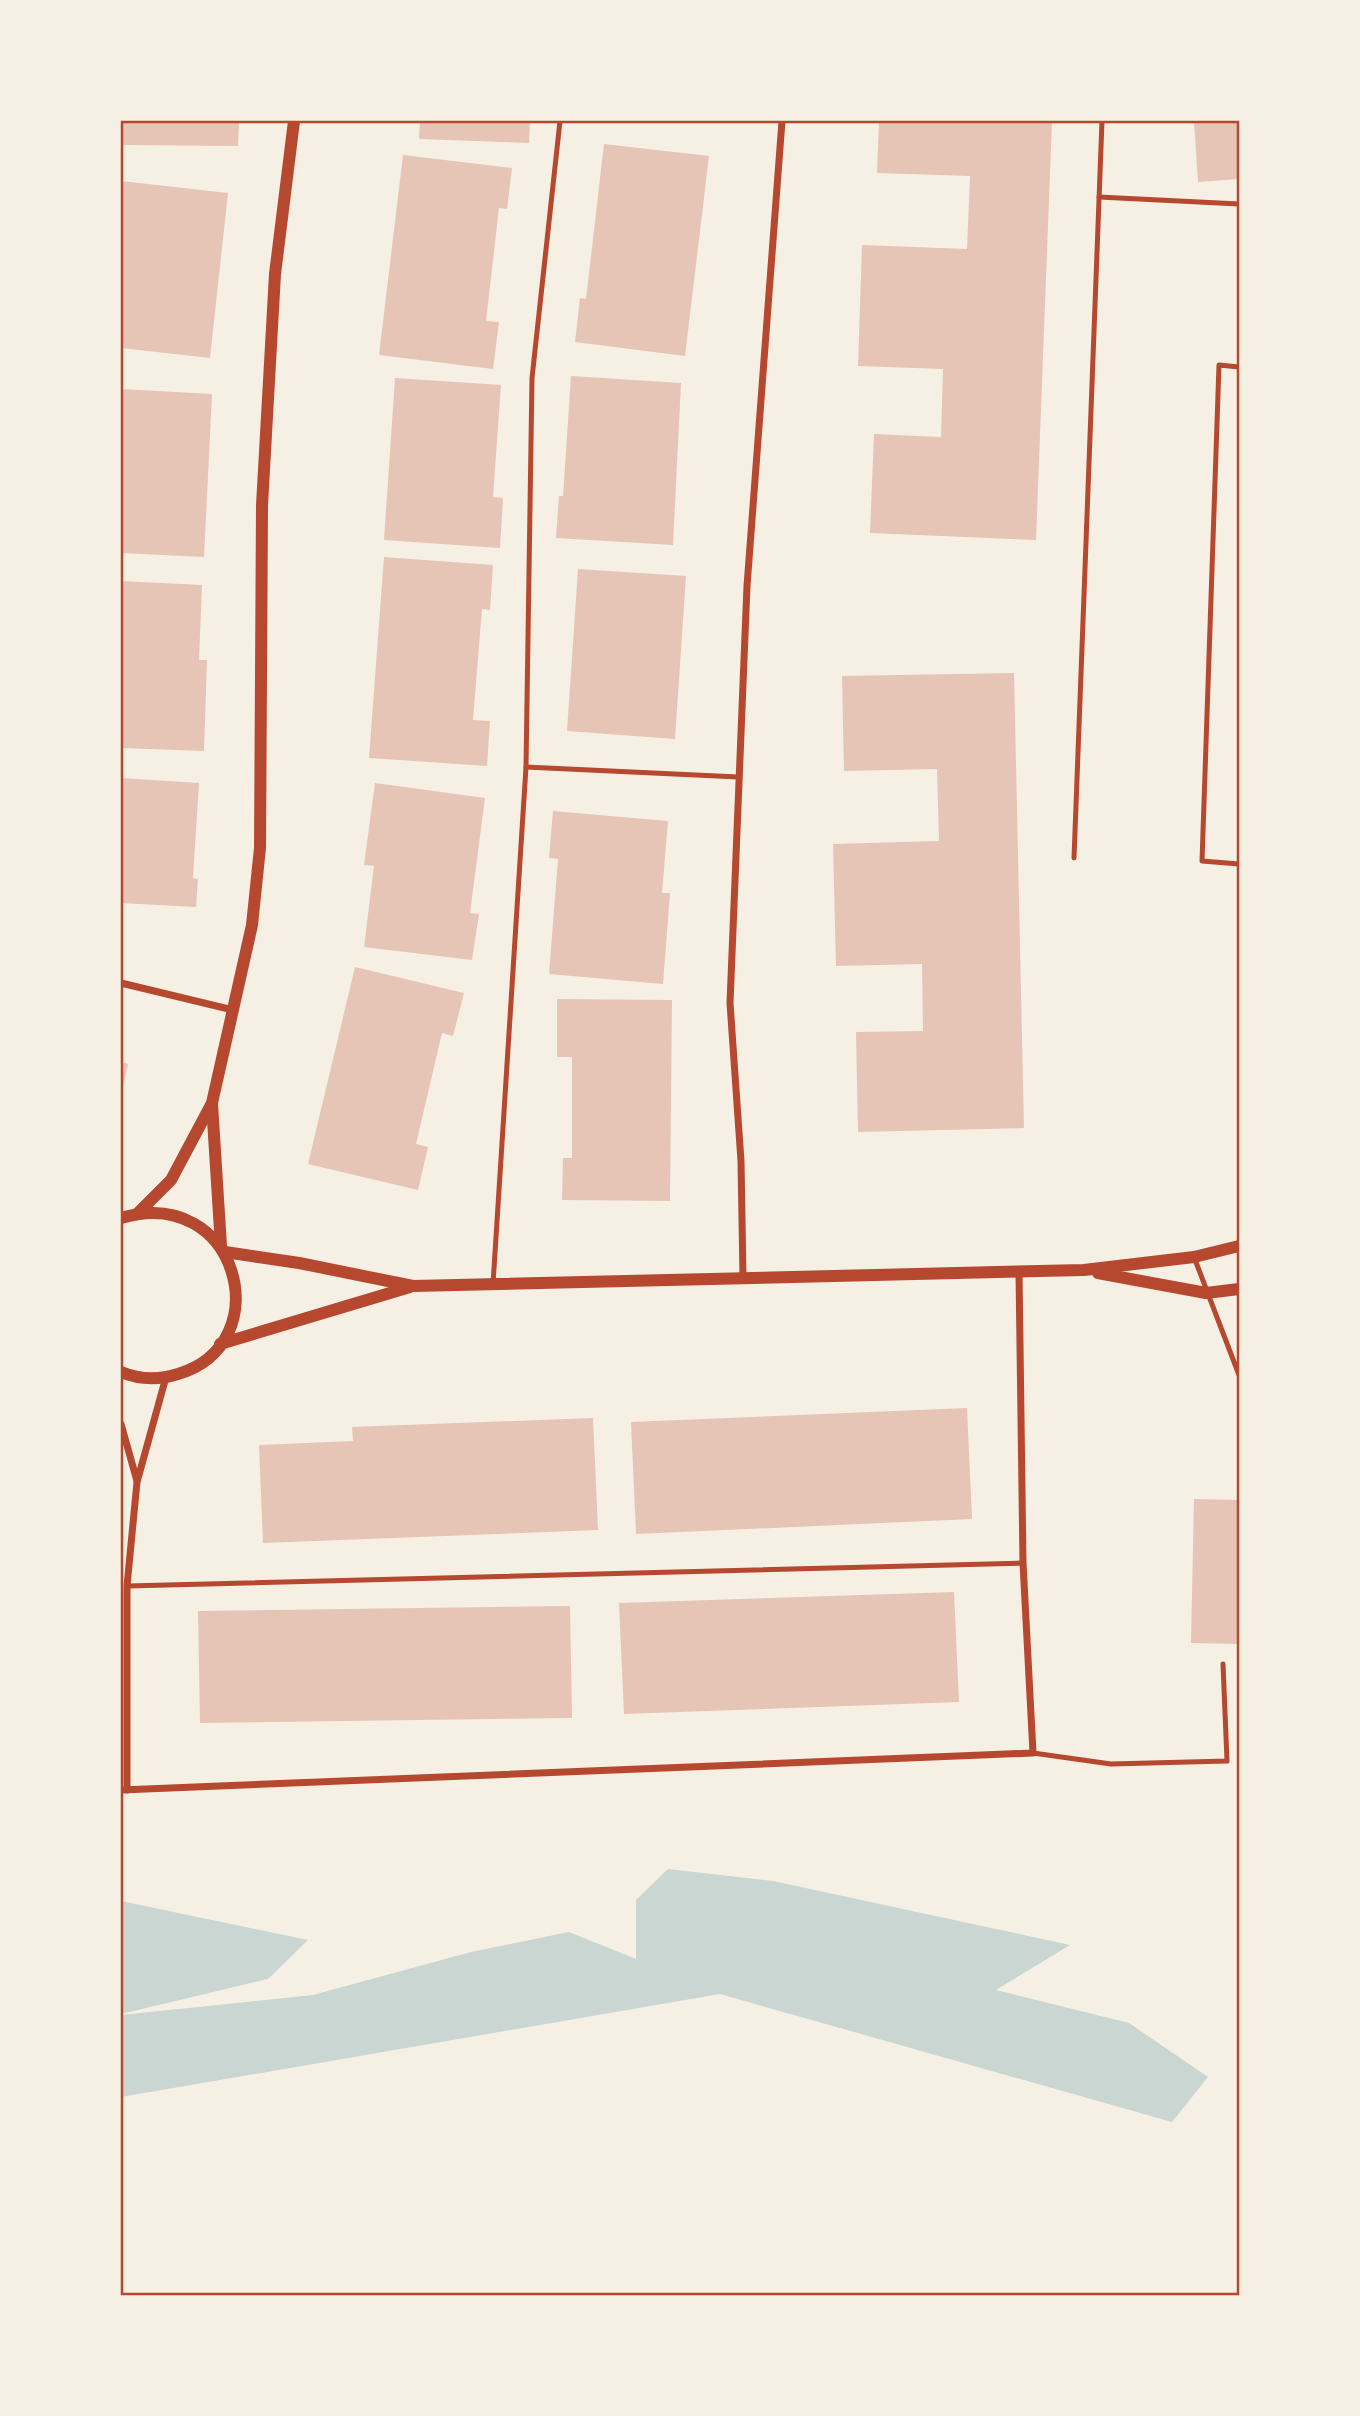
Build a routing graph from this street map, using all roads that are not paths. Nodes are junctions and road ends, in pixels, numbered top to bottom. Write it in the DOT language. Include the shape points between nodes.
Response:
graph roads {
  1 [pos="294,121"];
  2 [pos="560,121"];
  3 [pos="782,121"];
  4 [pos="1102,121"];
  5 [pos="1099,197"];
  6 [pos="1239,204"];
  7 [pos="1239,367"];
  8 [pos="526,767"];
  9 [pos="738,777"];
  10 [pos="1074,858"];
  11 [pos="1239,864"];
  12 [pos="121,983"];
  13 [pos="233,1010"];
  14 [pos="212,1103"];
  15 [pos="138,1213"];
  16 [pos="121,1218"];
  17 [pos="1239,1246"];
  18 [pos="223,1249"];
  19 [pos="1194,1257"];
  20 [pos="1084,1270"];
  21 [pos="1019,1272"];
  22 [pos="743,1277"];
  23 [pos="492,1284"];
  24 [pos="413,1286"];
  25 [pos="1239,1289"];
  26 [pos="1206,1293"];
  27 [pos="220,1344"];
  28 [pos="121,1372"];
  29 [pos="1239,1375"];
  30 [pos="166,1377"];
  31 [pos="121,1424"];
  32 [pos="137,1482"];
  33 [pos="1023,1563"];
  34 [pos="127,1586"];
  35 [pos="1223,1664"];
  36 [pos="1034,1753"];
  37 [pos="124,1790"];
  1 -- 13 [label="street" via="275,274 262,505 260,848 252,925"];
  2 -- 8 [label="lane" via="532,378"];
  3 -- 9 [label="street" via="747,586"];
  4 -- 5 [label="lane"];
  5 -- 6 [label="lane"];
  5 -- 10 [label="lane"];
  7 -- 11 [label="lane" via="1219,365 1202,861"];
  8 -- 9 [label="lane"];
  8 -- 23 [label="lane"];
  9 -- 22 [label="street" via="730,1003"];
  12 -- 13 [label="street"];
  13 -- 14 [label="street"];
  14 -- 15 [label="street" via="171,1180"];
  14 -- 18 [label="street"];
  15 -- 16 [label="street"];
  15 -- 18 [label="street" via="162,1212 184,1218"];
  17 -- 19 [label="street"];
  18 -- 24 [label="street"];
  18 -- 27 [label="street" via="234,1275 236,1299 232,1323"];
  19 -- 20 [label="street"];
  19 -- 26 [label="lane"];
  20 -- 21 [label="street"];
  20 -- 26 [label="street"];
  21 -- 22 [label="street"];
  21 -- 33 [label="street"];
  22 -- 23 [label="street"];
  23 -- 24 [label="street"];
  24 -- 27 [label="street"];
  25 -- 26 [label="street"];
  26 -- 29 [label="lane"];
  27 -- 30 [label="street" via="206,1360"];
  28 -- 30 [label="street" via="145,1379"];
  30 -- 32 [label="street"];
  31 -- 32 [label="street"];
  32 -- 34 [label="street"];
  33 -- 34 [label="lane"];
  33 -- 36 [label="street"];
  34 -- 37 [label="street"];
  35 -- 36 [label="lane" via="1227,1760 1111,1764"];
  36 -- 37 [label="street"];
}
